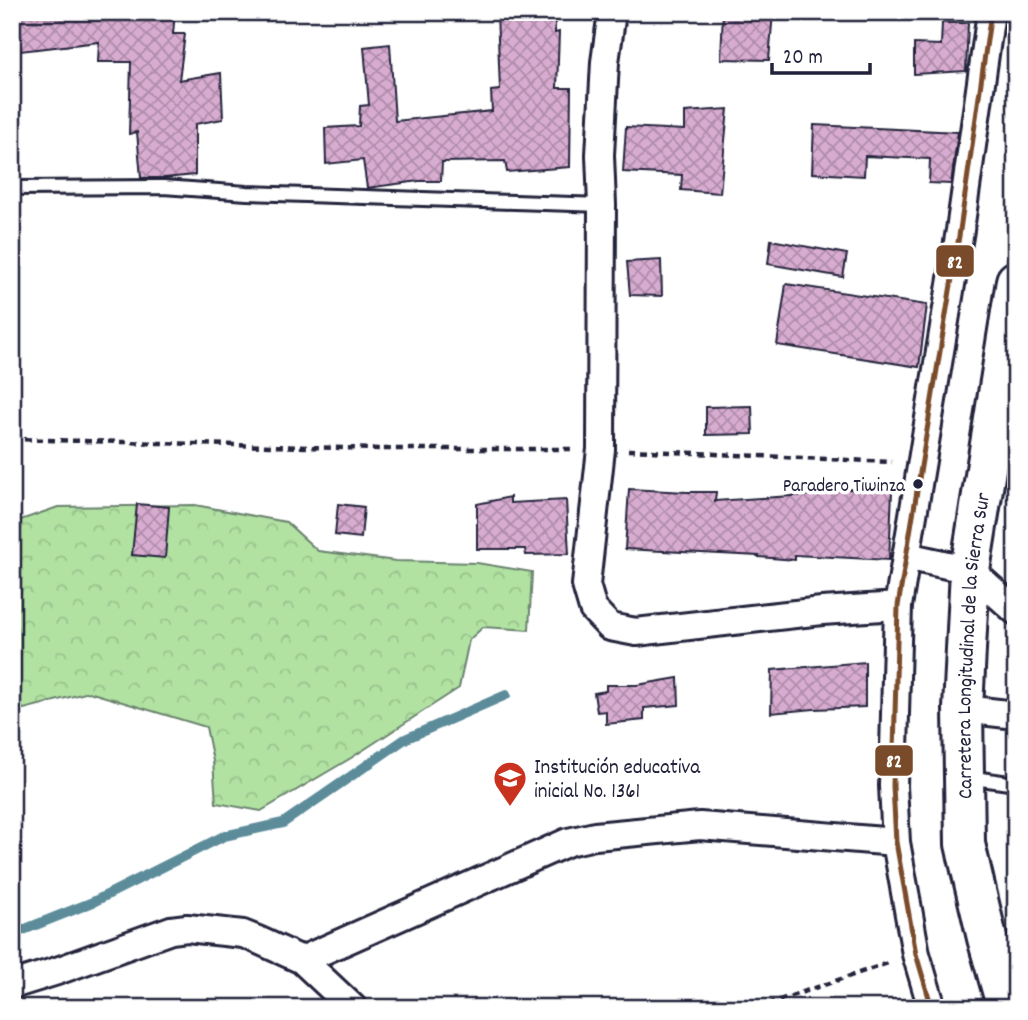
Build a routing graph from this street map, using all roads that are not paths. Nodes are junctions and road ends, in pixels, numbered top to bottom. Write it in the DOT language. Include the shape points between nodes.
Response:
graph roads {
  1 [pos="612,12"];
  2 [pos="991,12"];
  3 [pos="12,188"];
  4 [pos="603,205"];
  5 [pos="1016,281"];
  6 [pos="906,556"];
  7 [pos="970,570"];
  8 [pos="898,606"];
  9 [pos="1016,611"];
  10 [pos="963,709"];
  11 [pos="1016,715"];
  12 [pos="963,776"];
  13 [pos="1016,784"];
  14 [pos="896,842"];
  15 [pos="302,960"];
  16 [pos="12,985"];
  17 [pos="353,1008"];
  18 [pos="932,1008"];
  19 [pos="1007,1008"];
  1 -- 4 [label="street" via="600,155"];
  2 -- 6 [label="street"];
  3 -- 4 [label="lane" via="163,187"];
  4 -- 8 [label="street" via="601,449 586,585 593,609 610,627 635,632"];
  5 -- 7 [label="highway, Carretera Longitudinal de la Sierra Sur"];
  6 -- 7 [label="street"];
  6 -- 8 [label="street"];
  7 -- 9 [label="street"];
  7 -- 10 [label="highway, Carretera Longitudinal de la Sierra Sur"];
  8 -- 14 [label="street"];
  10 -- 11 [label="street"];
  10 -- 12 [label="highway, Carretera Longitudinal de la Sierra Sur"];
  12 -- 13 [label="lane"];
  12 -- 19 [label="highway, Carretera Longitudinal de la Sierra Sur" via="965,844"];
  14 -- 15 [label="street" via="700,826 595,836 568,842"];
  14 -- 18 [label="street" via="916,954"];
  15 -- 16 [label="street" via="243,934 187,928"];
  15 -- 17 [label="street"];
}
